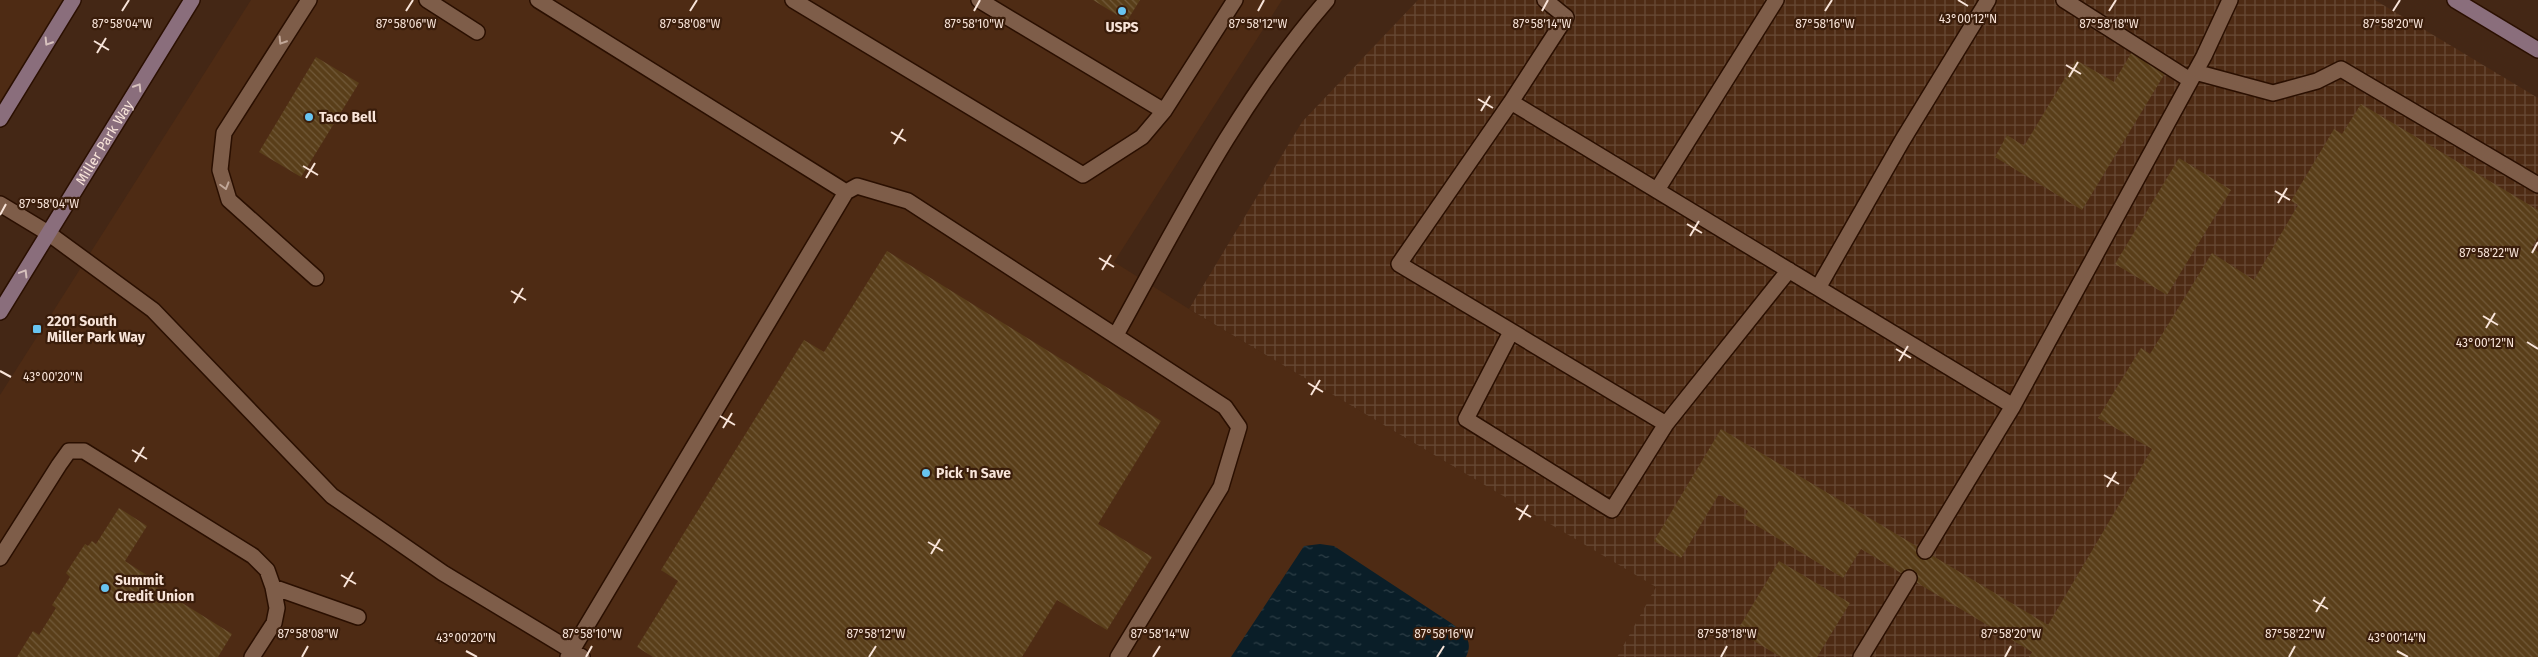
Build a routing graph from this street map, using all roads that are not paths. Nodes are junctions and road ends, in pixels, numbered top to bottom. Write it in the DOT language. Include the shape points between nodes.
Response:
graph roads {
  1 [pos="73,0"];
  2 [pos="192,0"];
  3 [pos="308,0"];
  4 [pos="427,0"];
  5 [pos="538,0"];
  6 [pos="793,0"];
  7 [pos="979,0"];
  8 [pos="1235,0"];
  9 [pos="1327,0"];
  10 [pos="1545,0"];
  11 [pos="1776,0"];
  12 [pos="1988,0"];
  13 [pos="2064,0"];
  14 [pos="2230,0"];
  15 [pos="2455,0"];
  16 [pos="477,32"];
  17 [pos="2538,50"];
  18 [pos="2192,76"];
  19 [pos="1511,102"];
  20 [pos="1164,111"];
  21 [pos="0,119"];
  22 [pos="2538,185"];
  23 [pos="1657,190"];
  24 [pos="846,192"];
  25 [pos="0,204"];
  26 [pos="48,233"];
  27 [pos="1789,270"];
  28 [pos="316,278"];
  29 [pos="1818,288"];
  30 [pos="0,312"];
  31 [pos="1512,332"];
  32 [pos="1116,335"];
  33 [pos="2012,406"];
  34 [pos="1666,424"];
  35 [pos="1924,551"];
  36 [pos="0,558"];
  37 [pos="1909,578"];
  38 [pos="273,587"];
  39 [pos="358,616"];
  40 [pos="574,655"];
  41 [pos="252,657"];
  42 [pos="1118,657"];
  43 [pos="1860,657"];
  1 -- 21 [label="main road, one-way"];
  26 -- 2 [label="main road, Miller Park Way, one-way"];
  3 -- 28 [label="lane, one-way" via="224,134 220,170 229,200"];
  4 -- 16 [label="lane"];
  5 -- 24 [label="lane"];
  6 -- 20 [label="lane" via="1082,175 1142,137"];
  7 -- 20 [label="lane"];
  8 -- 20 [label="lane"];
  9 -- 32 [label="lane" via="1297,34 1214,156"];
  10 -- 19 [label="lane" via="1566,17"];
  11 -- 23 [label="lane"];
  12 -- 29 [label="lane"];
  13 -- 18 [label="lane"];
  14 -- 18 [label="lane"];
  15 -- 17 [label="main road"];
  18 -- 22 [label="lane" via="2273,93 2341,69"];
  18 -- 33 [label="lane"];
  19 -- 23 [label="lane"];
  19 -- 31 [label="lane" via="1399,264"];
  23 -- 27 [label="lane"];
  24 -- 32 [label="lane" via="857,186 908,201"];
  24 -- 40 [label="lane"];
  25 -- 26 [label="lane"];
  30 -- 26 [label="main road, Miller Park Way, one-way"];
  26 -- 40 [label="lane" via="153,310 332,496 444,573"];
  27 -- 29 [label="lane"];
  27 -- 34 [label="lane"];
  29 -- 33 [label="lane"];
  31 -- 34 [label="lane"];
  31 -- 34 [label="lane" via="1466,419 1612,510"];
  32 -- 42 [label="lane" via="1225,407 1240,427 1221,487"];
  33 -- 35 [label="lane"];
  36 -- 38 [label="lane" via="69,452 84,451 253,556 267,570"];
  37 -- 43 [label="lane"];
  38 -- 39 [label="lane"];
  38 -- 41 [label="lane" via="277,608 274,623"];
}
